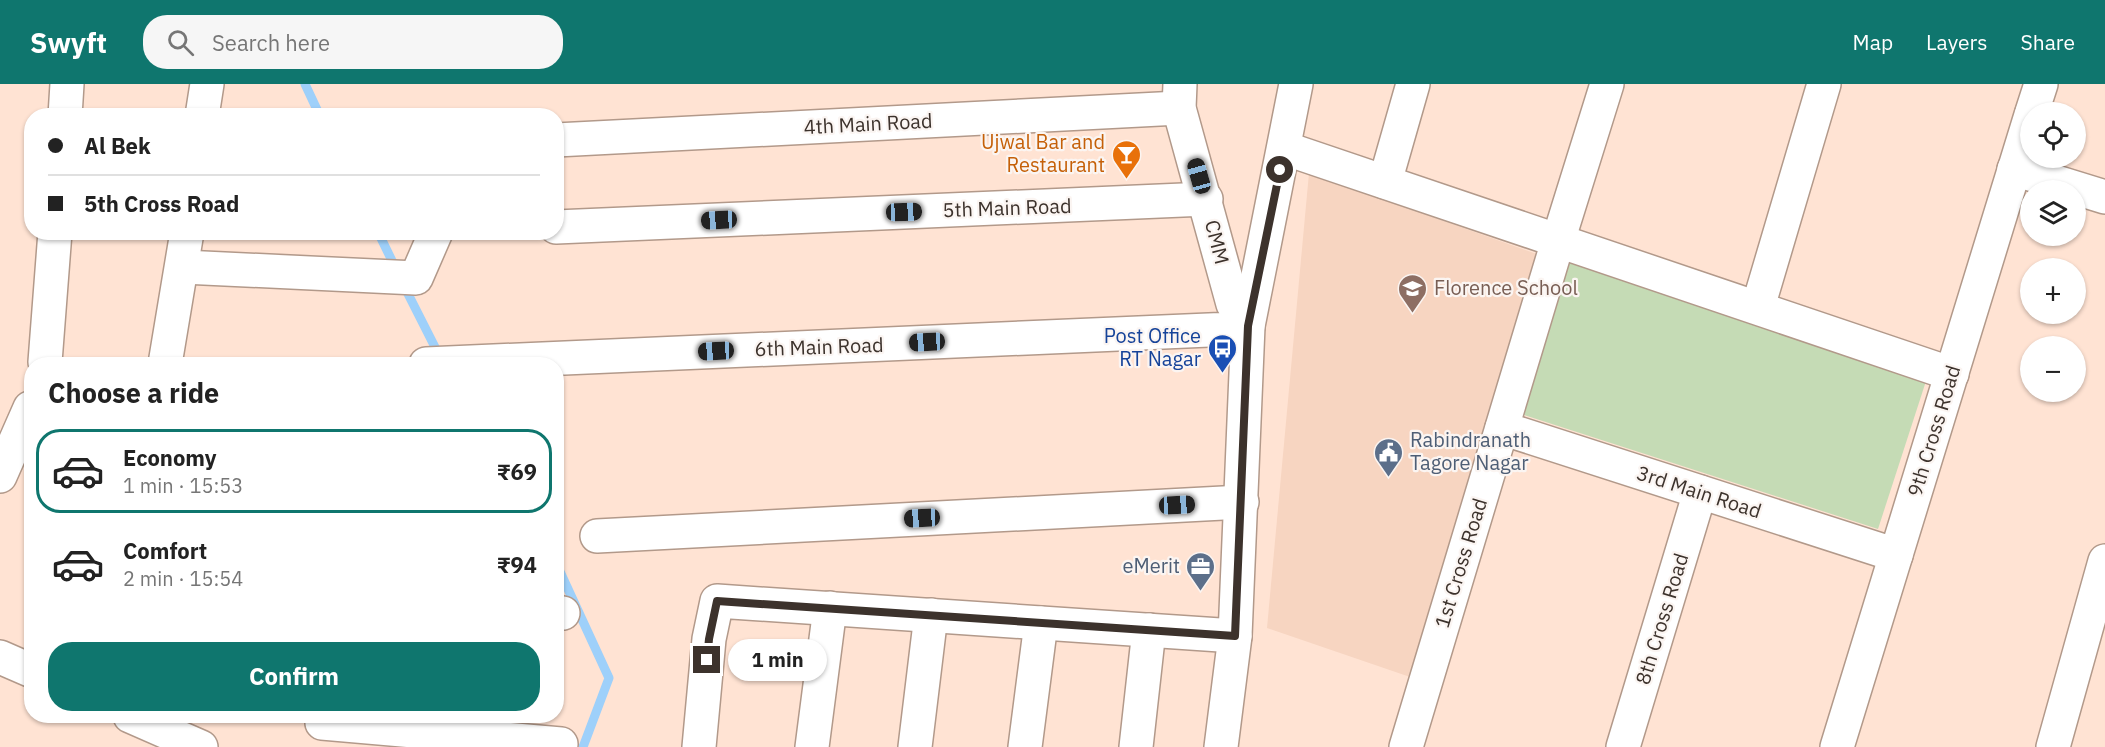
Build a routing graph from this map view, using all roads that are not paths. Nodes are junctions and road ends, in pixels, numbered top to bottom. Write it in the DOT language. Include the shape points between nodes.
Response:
graph roads {
  1 [pos="67,84"];
  2 [pos="207,84"];
  3 [pos="1296,84"];
  4 [pos="1413,84"];
  5 [pos="1607,84"];
  6 [pos="1824,84"];
  7 [pos="2041,84"];
  8 [pos="1180,96"];
  9 [pos="2035,102"];
  10 [pos="65,108"];
  11 [pos="203,108"];
  12 [pos="564,139"];
  13 [pos="1284,148"];
  14 [pos="2020,150"];
  15 [pos="2014,169"];
  16 [pos="1385,182"];
  17 [pos="2105,197"];
  18 [pos="1206,199"];
  19 [pos="564,227"];
  20 [pos="55,240"];
  21 [pos="186,240"];
  22 [pos="430,240"];
  23 [pos="1558,241"];
  24 [pos="183,267"];
  25 [pos="1758,307"];
  26 [pos="1248,326"];
  27 [pos="45,357"];
  28 [pos="166,357"];
  29 [pos="564,357"];
  30 [pos="1952,374"];
  31 [pos="24,422"];
  32 [pos="1502,428"];
  33 [pos="0,476"];
  34 [pos="1700,492"];
  35 [pos="1242,502"];
  36 [pos="597,536"];
  37 [pos="1896,555"];
  38 [pos="2105,561"];
  39 [pos="830,608"];
  40 [pos="931,615"];
  41 [pos="1041,623"];
  42 [pos="1149,630"];
  43 [pos="1235,636"];
  44 [pos="0,657"];
  45 [pos="24,668"];
  46 [pos="146,723"];
  47 [pos="320,728"];
  48 [pos="561,744"];
  49 [pos="201,747"];
  50 [pos="699,747"];
  51 [pos="812,747"];
  52 [pos="915,747"];
  53 [pos="1025,747"];
  54 [pos="1136,747"];
  55 [pos="1221,747"];
  56 [pos="1406,747"];
  57 [pos="1623,747"];
  58 [pos="1837,747"];
  59 [pos="2053,747"];
  1 -- 10 [label="street"];
  2 -- 11 [label="street"];
  3 -- 13 [label="street"];
  4 -- 16 [label="street"];
  5 -- 23 [label="street, 1st Cross Road"];
  6 -- 25 [label="street"];
  7 -- 9 [label="street, 9th Cross Road"];
  8 -- 12 [label="street, 4th Main Road"];
  8 -- 18 [label="street, CMM"];
  13 -- 16 [label="street"];
  13 -- 26 [label="street"];
  14 -- 15 [label="street, 9th Cross Road"];
  15 -- 17 [label="street"];
  15 -- 30 [label="street, 9th Cross Road"];
  16 -- 23 [label="street"];
  18 -- 19 [label="street, 5th Main Road"];
  18 -- 26 [label="street, CMM" via="1233,304"];
  20 -- 27 [label="street"];
  21 -- 24 [label="street"];
  22 -- 24 [label="street" via="401,277"];
  23 -- 25 [label="street"];
  23 -- 32 [label="street, 1st Cross Road"];
  24 -- 28 [label="street"];
  25 -- 30 [label="street"];
  26 -- 29 [label="street, 6th Main Road"];
  26 -- 35 [label="street"];
  30 -- 37 [label="street, 9th Cross Road"];
  31 -- 33 [label="street"];
  32 -- 34 [label="street, 3rd Main Road"];
  32 -- 56 [label="street, 1st Cross Road"];
  34 -- 37 [label="street, 3rd Main Road"];
  34 -- 57 [label="street, 8th Cross Road"];
  35 -- 36 [label="street"];
  35 -- 43 [label="street"];
  37 -- 58 [label="street, 9th Cross Road"];
  38 -- 59 [label="street"];
  39 -- 40 [label="street"];
  39 -- 50 [label="street" via="717,601 709,639"];
  39 -- 51 [label="street"];
  40 -- 41 [label="street"];
  40 -- 52 [label="street"];
  41 -- 42 [label="street"];
  41 -- 53 [label="street"];
  42 -- 43 [label="street"];
  42 -- 54 [label="street"];
  43 -- 55 [label="street"];
  44 -- 45 [label="street"];
  46 -- 49 [label="street"];
  47 -- 48 [label="street"];
}
